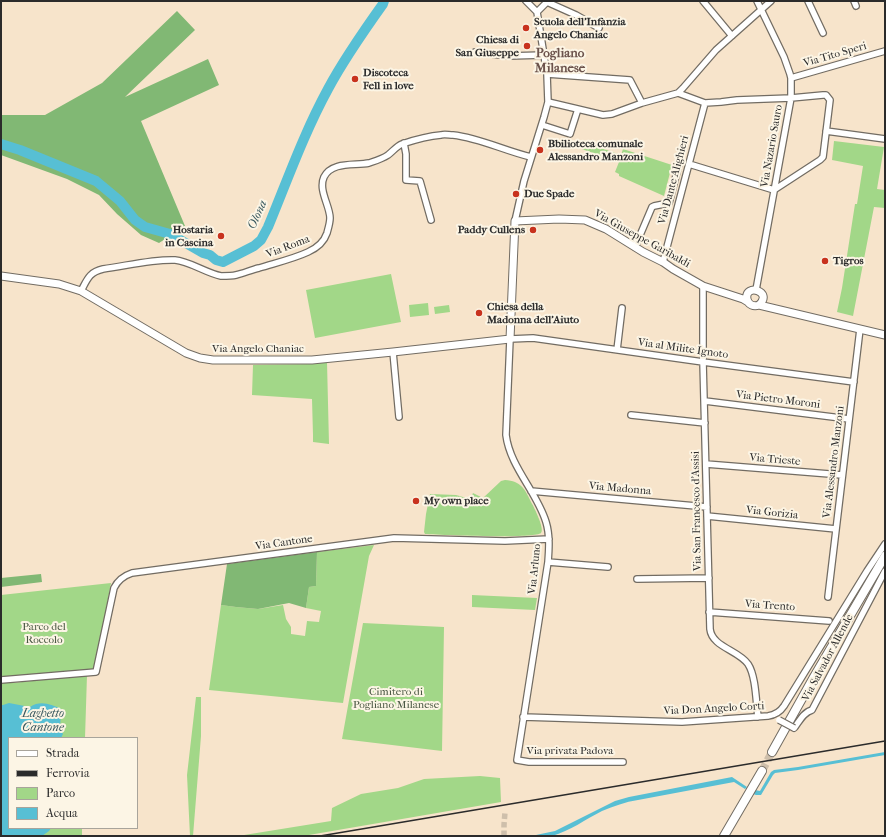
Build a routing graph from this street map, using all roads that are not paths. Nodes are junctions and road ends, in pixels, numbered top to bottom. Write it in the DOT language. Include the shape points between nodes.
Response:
graph roads {
  1 [pos="526,1"];
  2 [pos="703,1"];
  3 [pos="757,1"];
  4 [pos="772,1"];
  5 [pos="808,1"];
  6 [pos="548,2"];
  7 [pos="762,10"];
  8 [pos="537,12"];
  9 [pos="599,28"];
  10 [pos="823,33"];
  11 [pos="732,36"];
  12 [pos="885,51"];
  13 [pos="475,52"];
  14 [pos="544,55"];
  15 [pos="547,74"];
  16 [pos="791,78"];
  17 [pos="678,92"];
  18 [pos="790,98"];
  19 [pos="548,102"];
  20 [pos="642,103"];
  21 [pos="705,103"];
  22 [pos="578,109"];
  23 [pos="542,125"];
  24 [pos="826,131"];
  25 [pos="885,139"];
  26 [pos="404,143"];
  27 [pos="532,157"];
  28 [pos="680,160"];
  29 [pos="689,164"];
  30 [pos="774,190"];
  31 [pos="431,220"];
  32 [pos="515,221"];
  33 [pos="635,247"];
  34 [pos="663,262"];
  35 [pos="1,276"];
  36 [pos="702,286"];
  37 [pos="81,290"];
  38 [pos="754,290"];
  39 [pos="730,296"];
  40 [pos="748,302"];
  41 [pos="761,302"];
  42 [pos="622,308"];
  43 [pos="860,329"];
  44 [pos="885,335"];
  45 [pos="510,339"];
  46 [pos="617,350"];
  47 [pos="393,352"];
  48 [pos="703,362"];
  49 [pos="854,382"];
  50 [pos="705,401"];
  51 [pos="631,415"];
  52 [pos="399,417"];
  53 [pos="849,419"];
  54 [pos="705,423"];
  55 [pos="706,464"];
  56 [pos="842,475"];
  57 [pos="531,491"];
  58 [pos="707,507"];
  59 [pos="707,516"];
  60 [pos="836,529"];
  61 [pos="549,539"];
  62 [pos="885,544"];
  63 [pos="885,556"];
  64 [pos="548,562"];
  65 [pos="608,567"];
  66 [pos="885,571"];
  67 [pos="708,578"];
  68 [pos="637,579"];
  69 [pos="828,597"];
  70 [pos="709,612"];
  71 [pos="830,621"];
  72 [pos="1,680"];
  73 [pos="775,714"];
  74 [pos="523,717"];
  75 [pos="758,717"];
  76 [pos="772,752"];
  77 [pos="517,760"];
  78 [pos="623,762"];
  79 [pos="762,771"];
  80 [pos="724,836"];
  1 -- 8 [label="street"];
  2 -- 11 [label="street"];
  3 -- 7 [label="street, Via Nazario Sauro"];
  4 -- 7 [label="street"];
  5 -- 10 [label="street"];
  6 -- 8 [label="street"];
  6 -- 9 [label="street" via="576,14"];
  7 -- 11 [label="street"];
  7 -- 16 [label="street, Via Nazario Sauro"];
  8 -- 14 [label="street"];
  11 -- 17 [label="street"];
  12 -- 16 [label="street, Via Tito Speri"];
  13 -- 14 [label="street" via="510,56"];
  14 -- 15 [label="street"];
  15 -- 19 [label="street"];
  15 -- 20 [label="street" via="630,80"];
  16 -- 18 [label="street, Via Nazario Sauro"];
  17 -- 20 [label="street"];
  17 -- 21 [label="street"];
  18 -- 21 [label="street"];
  18 -- 24 [label="street" via="823,95 828,97 830,102"];
  18 -- 30 [label="street, Via Nazario Sauro"];
  19 -- 22 [label="street"];
  19 -- 23 [label="street"];
  20 -- 22 [label="street" via="603,115"];
  21 -- 29 [label="street, Via Dante Alighieri"];
  22 -- 23 [label="street" via="570,134"];
  23 -- 27 [label="street"];
  24 -- 25 [label="street"];
  24 -- 30 [label="street" via="822,159"];
  26 -- 27 [label="street, Via Roma" via="442,134 477,140"];
  26 -- 31 [label="street" via="406,180 420,181"];
  26 -- 37 [label="street, Via Roma" via="376,161 339,167 330,170 324,176 323,192 330,217 328,228 325,238 308,252 235,275 221,276 176,260 103,269 89,275"];
  27 -- 32 [label="street"];
  28 -- 33 [label="street" via="669,203 652,207"];
  29 -- 30 [label="street"];
  29 -- 34 [label="street, Via Dante Alighieri"];
  30 -- 38 [label="street, Via Nazario Sauro"];
  32 -- 33 [label="street, Via Giuseppe Garibaldi" via="585,220 606,229"];
  32 -- 45 [label="street"];
  33 -- 34 [label="street, Via Giuseppe Garibaldi"];
  34 -- 36 [label="street, Via Giuseppe Garibaldi"];
  35 -- 37 [label="street, Via Angelo Chaniac" via="59,284"];
  36 -- 39 [label="street, Via Giuseppe Garibaldi"];
  36 -- 48 [label="street, Via San Francesco d'Assisi"];
  37 -- 47 [label="street, Via Angelo Chaniac" via="173,346 200,358 223,361 312,360"];
  38 -- 39 [label="street, Via Giuseppe Garibaldi" via="743,295"];
  38 -- 40 [label="street" via="747,298"];
  38 -- 41 [label="street" via="762,293"];
  39 -- 40 [label="street, Via Giuseppe Garibaldi"];
  40 -- 41 [label="street, Via Giuseppe Garibaldi" via="754,306"];
  41 -- 43 [label="street, Via Giuseppe Garibaldi" via="778,309"];
  42 -- 46 [label="street"];
  43 -- 44 [label="street, Via Giuseppe Garibaldi"];
  43 -- 49 [label="street, Via Alessandro Manzoni"];
  45 -- 46 [label="street, Via al Milite Ignoto" via="534,338"];
  45 -- 47 [label="street, Via Angelo Chaniac"];
  45 -- 57 [label="street, Via Arluno" via="506,442"];
  46 -- 48 [label="street, Via al Milite Ignoto"];
  47 -- 52 [label="street"];
  48 -- 49 [label="street, Via al Milite Ignoto"];
  48 -- 50 [label="street, Via San Francesco d'Assisi"];
  49 -- 53 [label="street, Via Alessandro Manzoni"];
  50 -- 53 [label="street, Via Pietro Moroni"];
  50 -- 54 [label="street, Via San Francesco d'Assisi"];
  51 -- 54 [label="street"];
  53 -- 56 [label="street, Via Alessandro Manzoni"];
  54 -- 55 [label="street, Via San Francesco d'Assisi"];
  55 -- 56 [label="street, Via Trieste"];
  55 -- 58 [label="street, Via San Francesco d'Assisi"];
  56 -- 60 [label="street, Via Alessandro Manzoni"];
  57 -- 58 [label="street, Via Madonna"];
  57 -- 61 [label="street, Via Arluno" via="546,522"];
  58 -- 59 [label="street, Via San Francesco d'Assisi"];
  59 -- 60 [label="street, Via Gorizia"];
  59 -- 67 [label="street, Via San Francesco d'Assisi"];
  60 -- 69 [label="street, Via Alessandro Manzoni"];
  61 -- 64 [label="street, Via Arluno"];
  61 -- 72 [label="street, Via Cantone" via="505,541 394,538 132,573 119,580 114,588 96,672"];
  62 -- 73 [label="street, Via Don Angelo Corti" via="784,706"];
  63 -- 76 [label="main road"];
  64 -- 65 [label="street"];
  64 -- 74 [label="street, Via Arluno"];
  66 -- 73 [label="street, Via Salvador Allende, bridge" via="812,710 804,714 794,728 779,720"];
  67 -- 68 [label="street"];
  67 -- 70 [label="street, Via San Francesco d'Assisi"];
  70 -- 71 [label="street, Via Trento"];
  70 -- 75 [label="street, Via San Francesco d'Assisi" via="713,638 741,657 750,668"];
  73 -- 75 [label="street, Via Don Angelo Corti"];
  74 -- 75 [label="street, Via Don Angelo Corti" via="682,722"];
  74 -- 77 [label="street, Via Arluno"];
  77 -- 78 [label="street, Via privata Padova"];
  79 -- 80 [label="main road"];
}
